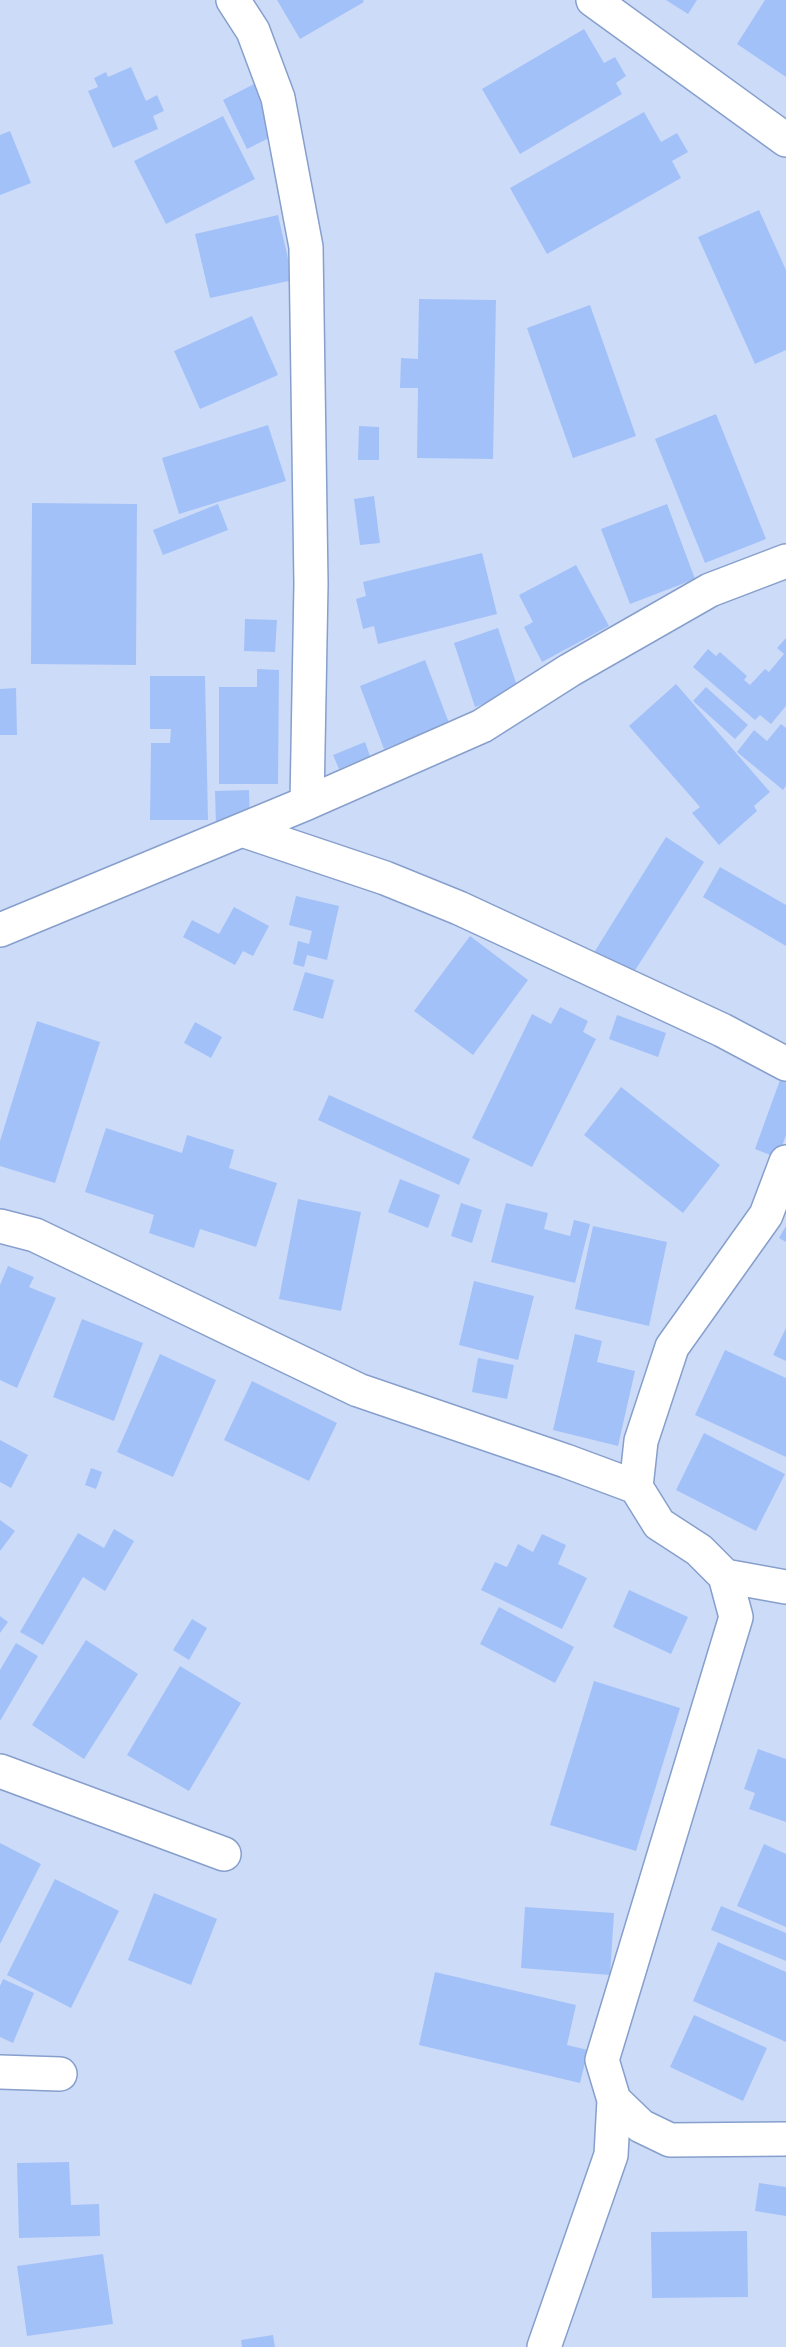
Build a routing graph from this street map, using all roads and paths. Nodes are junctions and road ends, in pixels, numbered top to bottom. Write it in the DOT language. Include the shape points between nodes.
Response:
graph roads {
  1 [pos="233,0"];
  2 [pos="593,0"];
  3 [pos="786,140"];
  4 [pos="786,561"];
  5 [pos="307,803"];
  6 [pos="242,830"];
  7 [pos="0,930"];
  8 [pos="786,1064"];
  9 [pos="786,1162"];
  10 [pos="0,1226"];
  11 [pos="636,1487"];
  12 [pos="725,1575"];
  13 [pos="786,1587"];
  14 [pos="0,1771"];
  15 [pos="224,1854"];
  16 [pos="0,2072"];
  17 [pos="60,2074"];
  18 [pos="614,2100"];
  19 [pos="786,2139"];
  20 [pos="544,2347"];
  1 -- 5 [label="street" via="252,31 278,98 306,247 311,584"];
  2 -- 3 [label="street"];
  4 -- 5 [label="street" via="710,590 570,670 482,726"];
  5 -- 6 [label="street"];
  6 -- 7 [label="street"];
  6 -- 8 [label="street" via="385,878 459,908 722,1030"];
  9 -- 11 [label="street" via="766,1215 672,1347 641,1441"];
  10 -- 11 [label="street" via="35,1235 358,1390"];
  11 -- 12 [label="street" via="659,1524 699,1550"];
  12 -- 13 [label="street"];
  12 -- 18 [label="street" via="736,1617 602,2060"];
  14 -- 15 [label="street"];
  16 -- 17 [label="street"];
  18 -- 19 [label="street" via="641,2126 670,2140"];
  18 -- 20 [label="street" via="611,2155"];
}
